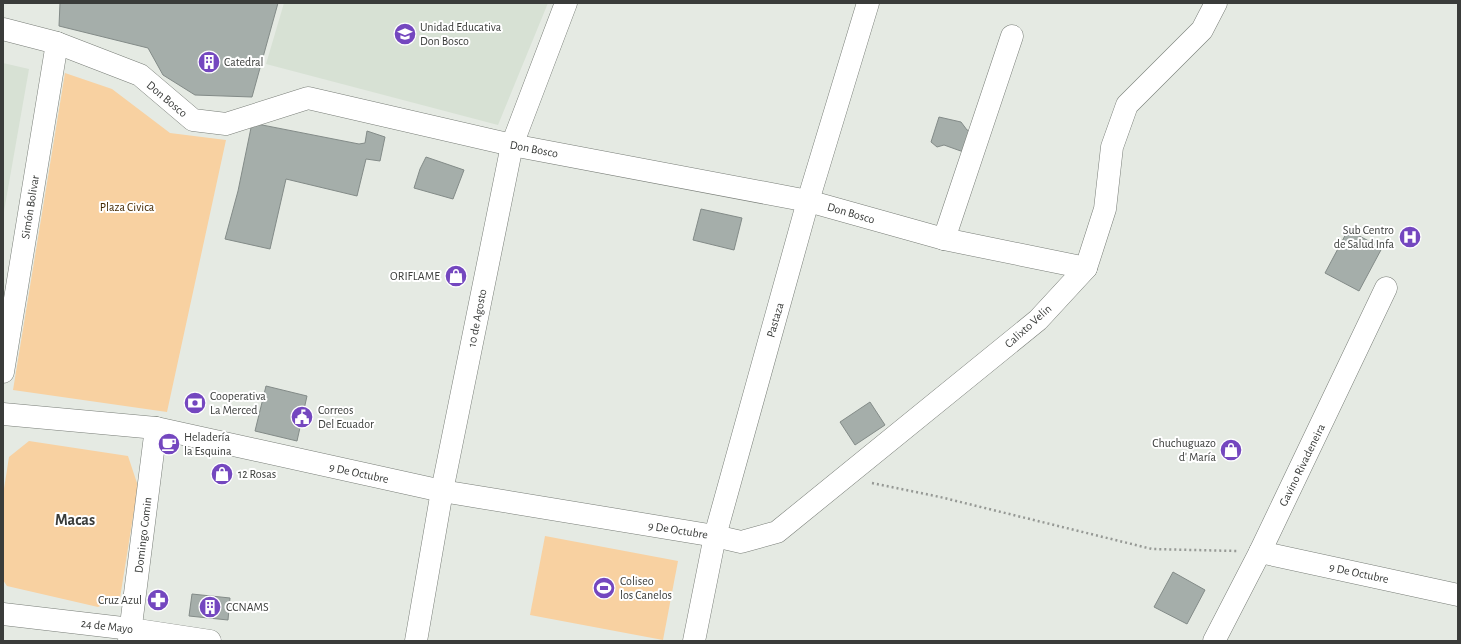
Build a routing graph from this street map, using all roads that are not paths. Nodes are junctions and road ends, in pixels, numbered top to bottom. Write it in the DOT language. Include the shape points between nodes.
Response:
graph roads {
  1 [pos="566,3"];
  2 [pos="868,3"];
  3 [pos="1216,3"];
  4 [pos="3,29"];
  5 [pos="1012,36"];
  6 [pos="57,43"];
  7 [pos="512,145"];
  8 [pos="808,201"];
  9 [pos="944,239"];
  10 [pos="1086,268"];
  11 [pos="1386,288"];
  12 [pos="3,372"];
  13 [pos="3,414"];
  14 [pos="156,428"];
  15 [pos="442,491"];
  16 [pos="715,536"];
  17 [pos="1260,552"];
  18 [pos="1458,595"];
  19 [pos="3,614"];
  20 [pos="130,635"];
  21 [pos="210,641"];
  22 [pos="416,641"];
  23 [pos="694,641"];
  24 [pos="1214,641"];
  1 -- 7 [label="street, 10 de Agosto"];
  2 -- 8 [label="street, Pastaza"];
  3 -- 10 [label="street, Calixto Velin" via="1202,30 1127,105 1112,147 1105,209"];
  4 -- 6 [label="street, Don Bosco"];
  5 -- 9 [label="street"];
  6 -- 7 [label="street, Don Bosco" via="140,76 193,120 226,124 308,98"];
  6 -- 12 [label="street, Simón Bolivar"];
  7 -- 8 [label="street, Don Bosco"];
  7 -- 15 [label="street, 10 de Agosto"];
  8 -- 9 [label="street, Don Bosco"];
  8 -- 16 [label="street, Pastaza"];
  9 -- 10 [label="street, Don Bosco"];
  10 -- 16 [label="street, Calixto Velin" via="1038,320 777,532 741,542"];
  11 -- 17 [label="street, Gavino Rivadeneira"];
  13 -- 14 [label="street, 9 De Octubre"];
  14 -- 15 [label="street, 9 De Octubre"];
  14 -- 20 [label="street, Domingo Comin"];
  15 -- 16 [label="street, 9 De Octubre"];
  15 -- 22 [label="street, 10 de Agosto"];
  16 -- 23 [label="street, Pastaza"];
  17 -- 18 [label="street, 9 De Octubre"];
  17 -- 24 [label="street, Gavino Rivadeneira"];
  19 -- 20 [label="street, 24 de Mayo"];
  20 -- 21 [label="street, 24 de Mayo"];
}
